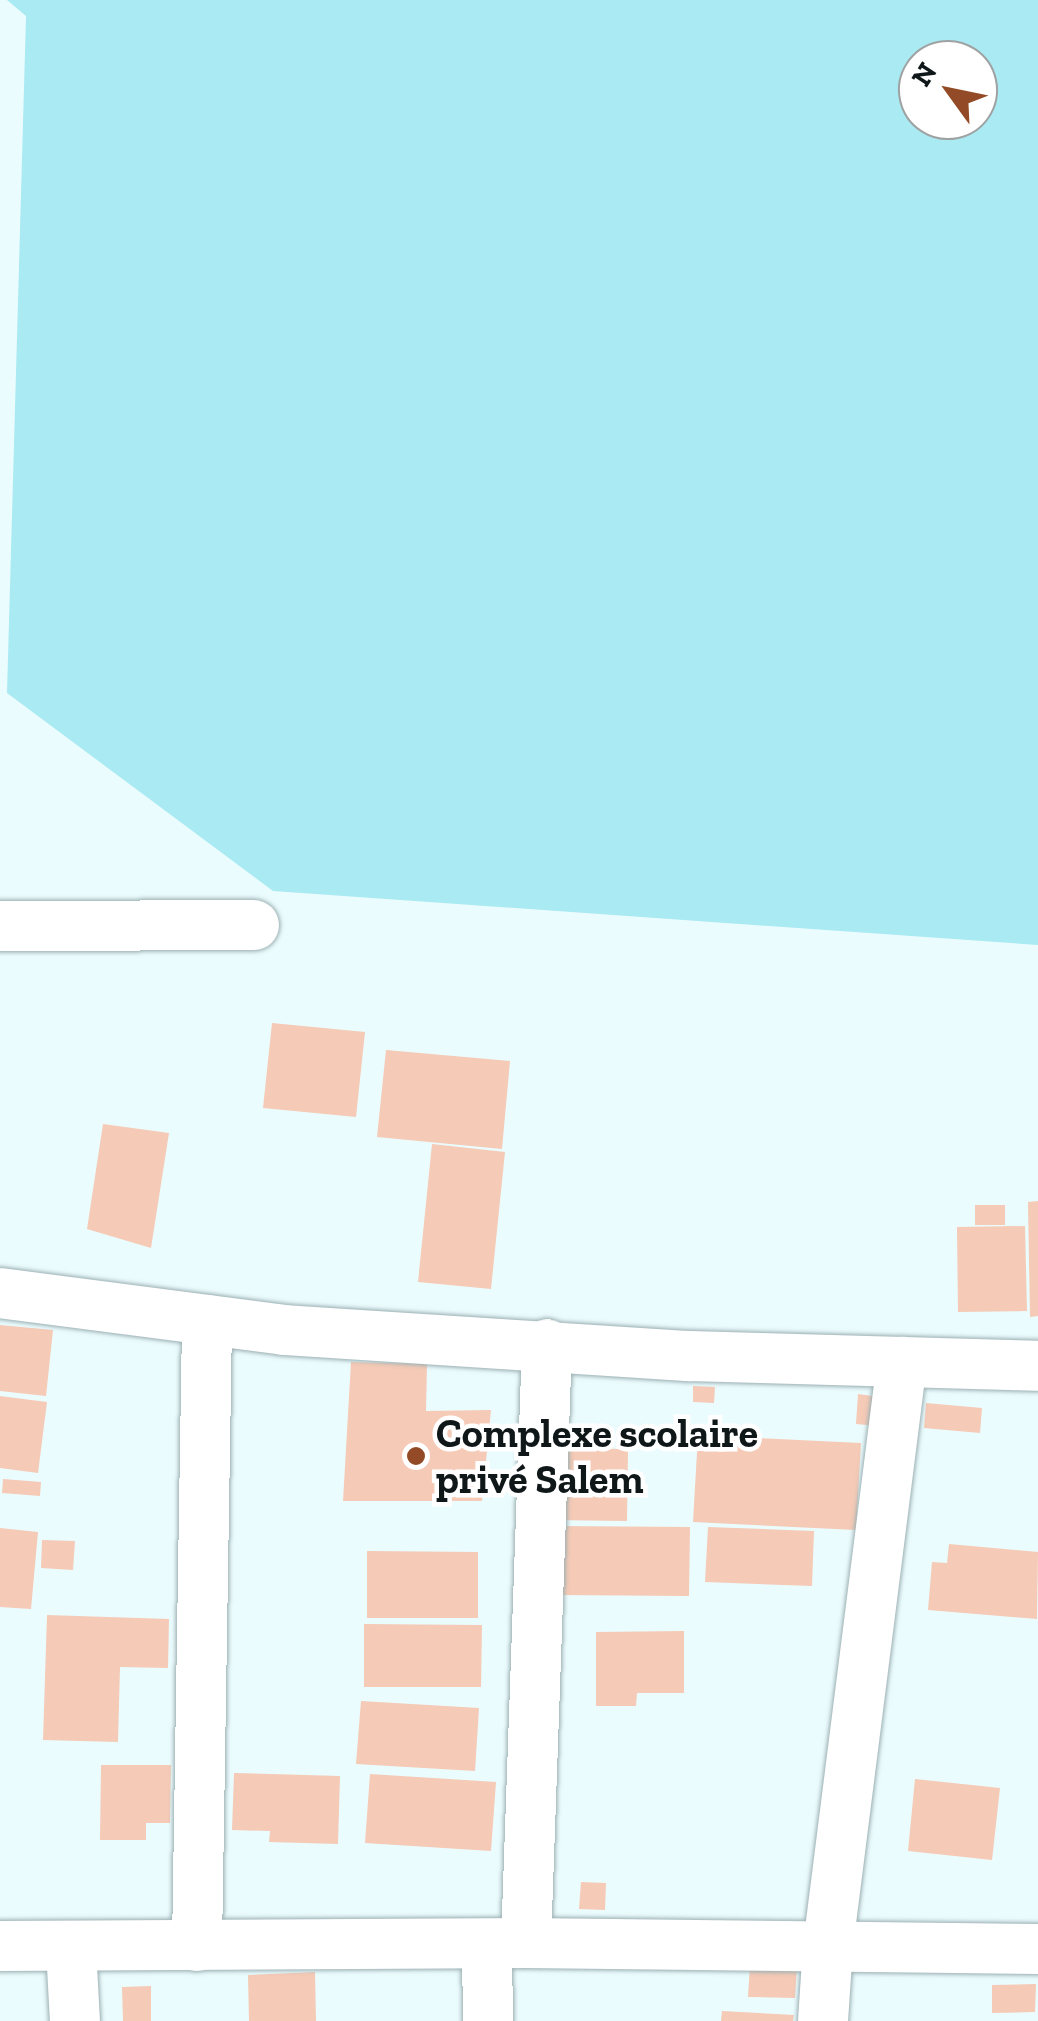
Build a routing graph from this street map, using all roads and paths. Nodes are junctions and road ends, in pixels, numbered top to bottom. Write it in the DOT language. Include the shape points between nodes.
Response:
graph roads {
  1 [pos="254,925"];
  2 [pos="0,926"];
  3 [pos="0,1292"];
  4 [pos="208,1320"];
  5 [pos="547,1344"];
  6 [pos="902,1362"];
  7 [pos="1038,1366"];
  8 [pos="506,1944"];
  9 [pos="0,1946"];
  10 [pos="197,1946"];
  11 [pos="828,1946"];
  12 [pos="71,1948"];
  13 [pos="1038,1949"];
  14 [pos="75,2021"];
  15 [pos="488,2021"];
  16 [pos="823,2021"];
  1 -- 2 [label="street"];
  3 -- 4 [label="street"];
  4 -- 5 [label="street"];
  4 -- 10 [label="street"];
  5 -- 6 [label="street"];
  5 -- 8 [label="street"];
  6 -- 7 [label="street"];
  6 -- 11 [label="street"];
  8 -- 10 [label="street"];
  8 -- 11 [label="street"];
  8 -- 15 [label="street"];
  9 -- 12 [label="street"];
  10 -- 12 [label="street"];
  11 -- 13 [label="street"];
  11 -- 16 [label="street"];
  12 -- 14 [label="street"];
}
